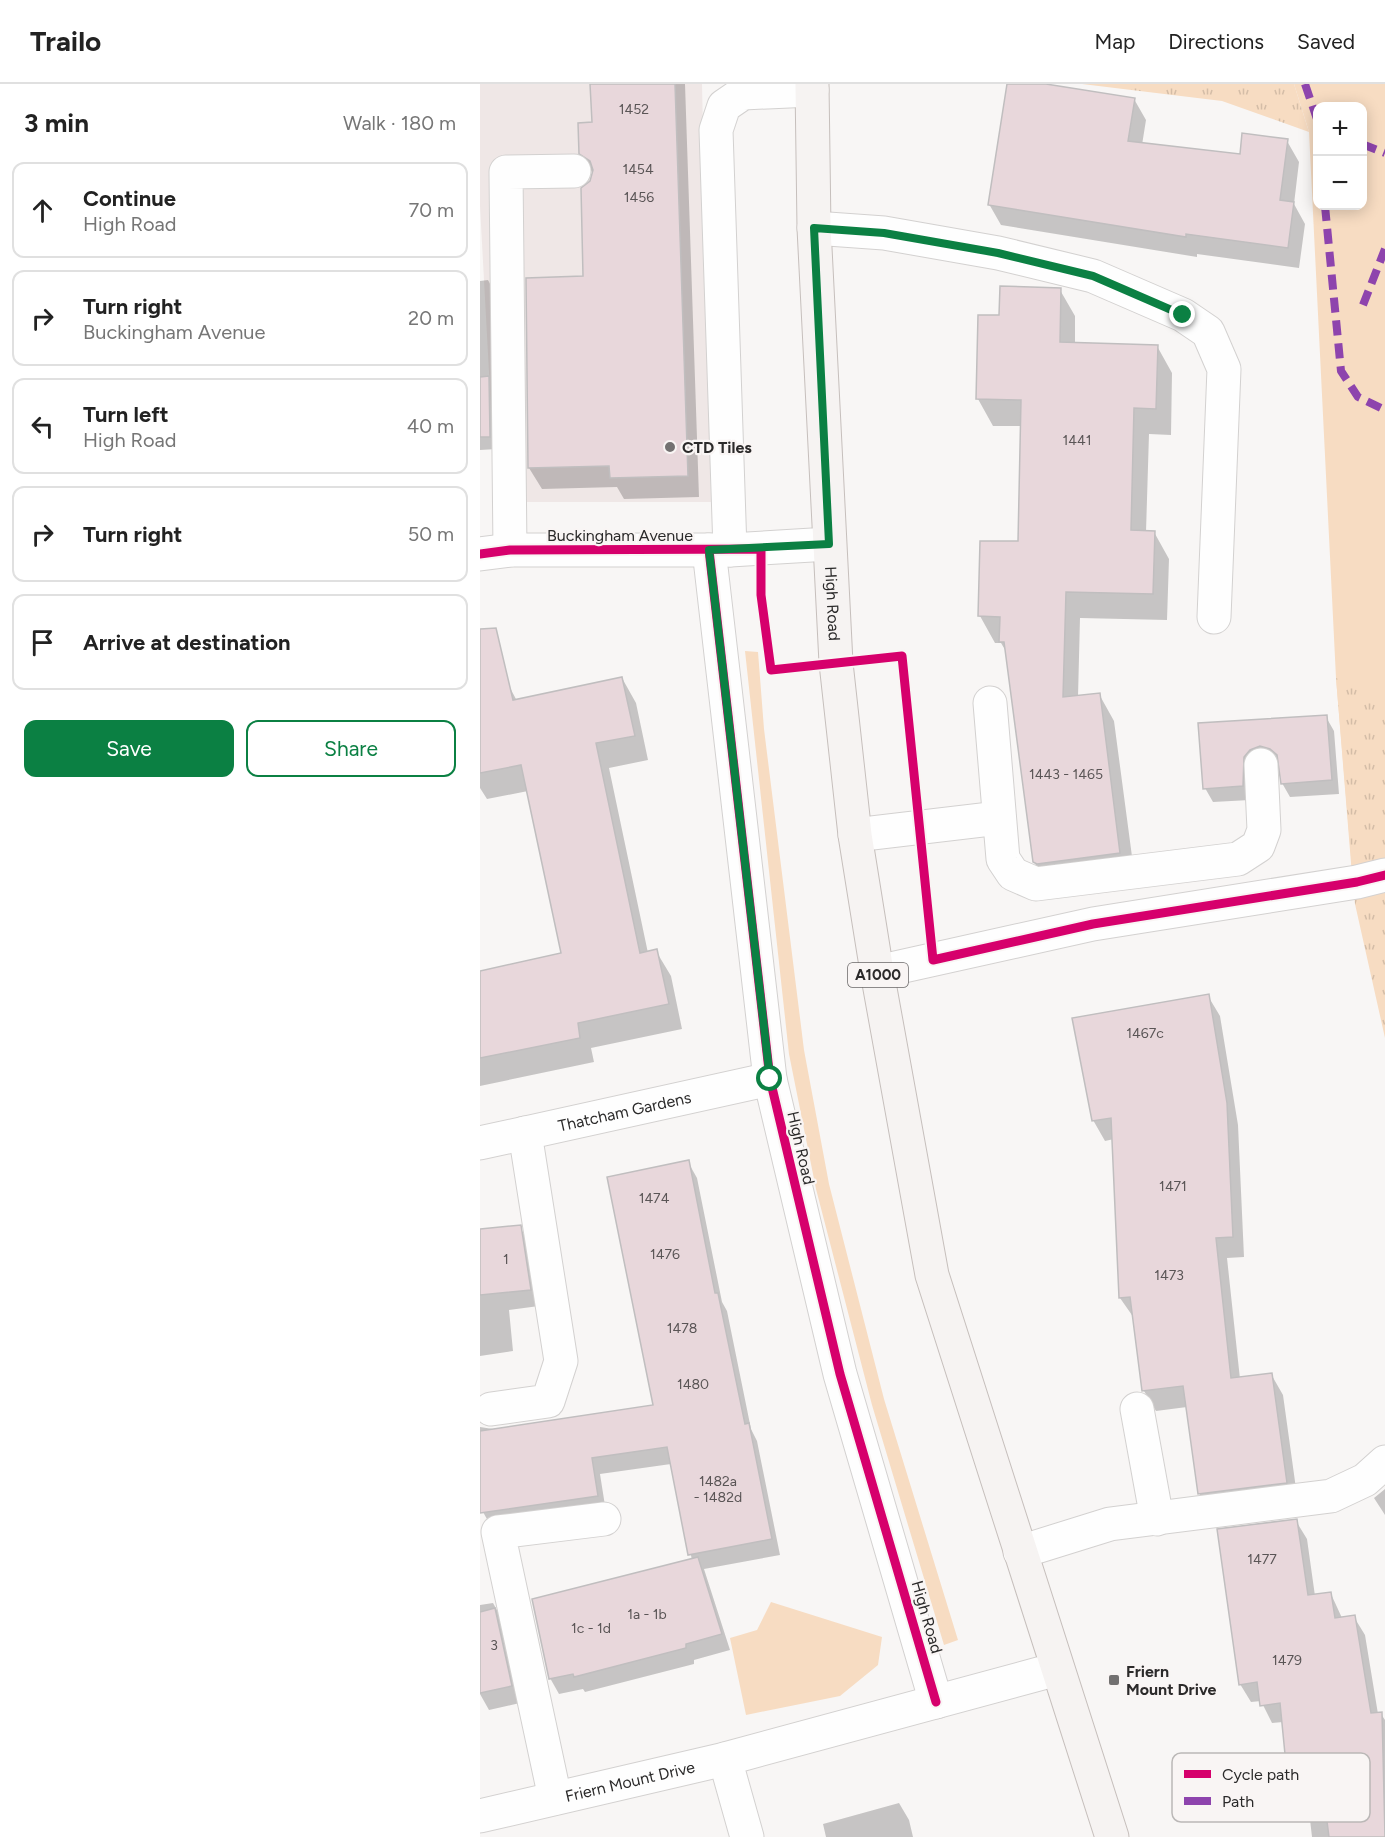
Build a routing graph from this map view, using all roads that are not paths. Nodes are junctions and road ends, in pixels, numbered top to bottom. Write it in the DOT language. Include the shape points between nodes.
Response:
graph roads {
  1 [pos="812,87"];
  2 [pos="574,171"];
  3 [pos="814,228"];
  4 [pos="829,544"];
  5 [pos="719,550"];
  6 [pos="495,552"];
  7 [pos="1214,617"];
  8 [pos="990,703"];
  9 [pos="1261,765"];
  10 [pos="999,818"];
  11 [pos="855,835"];
  12 [pos="1385,875"];
  13 [pos="877,972"];
  14 [pos="770,1079"];
  15 [pos="525,1133"];
  16 [pos="480,1143"];
  17 [pos="491,1409"];
  18 [pos="1137,1409"];
  19 [pos="1385,1462"];
  20 [pos="604,1519"];
  21 [pos="1157,1519"];
  22 [pos="1020,1552"];
  23 [pos="1057,1669"];
  24 [pos="936,1702"];
  25 [pos="725,1759"];
  26 [pos="555,1798"];
  27 [pos="480,1816"];
  28 [pos="747,1837"];
  29 [pos="1112,1837"];
  1 -- 3 [label="main road, High Road / A1000"];
  1 -- 5 [label="street, High Road" via="743,93 724,106 716,130"];
  2 -- 6 [label="street" via="506,172"];
  3 -- 4 [label="main road, High Road / A1000"];
  3 -- 7 [label="street" via="884,233 998,253 1093,276 1183,315 1208,332 1224,369"];
  4 -- 5 [label="street, Buckingham Avenue"];
  4 -- 11 [label="main road, High Road / A1000" via="836,663"];
  5 -- 6 [label="street, Buckingham Avenue"];
  5 -- 14 [label="street, High Road"];
  8 -- 10 [label="street"];
  9 -- 10 [label="street" via="1264,830 1258,846 1238,859 1035,884 1013,874 1003,859"];
  10 -- 11 [label="street"];
  11 -- 13 [label="main road, High Road / A1000"];
  12 -- 13 [label="street" via="1093,924"];
  13 -- 22 [label="main road, High Road / A1000" via="932,1275"];
  14 -- 15 [label="street, Thatcham Gardens"];
  14 -- 24 [label="street, High Road" via="840,1374"];
  15 -- 16 [label="street, Thatcham Gardens"];
  15 -- 17 [label="street" via="561,1361 548,1401"];
  18 -- 21 [label="street"];
  19 -- 21 [label="street" via="1365,1480 1331,1496"];
  20 -- 26 [label="street" via="498,1532"];
  21 -- 22 [label="street" via="1110,1524"];
  22 -- 23 [label="main road, High Road / A1000"];
  23 -- 24 [label="street, Friern Mount Drive"];
  23 -- 29 [label="main road, High Road / A1000"];
  24 -- 25 [label="street, Friern Mount Drive"];
  25 -- 26 [label="street, Friern Mount Drive"];
  25 -- 28 [label="street"];
  26 -- 27 [label="street, Friern Mount Drive"];
}
